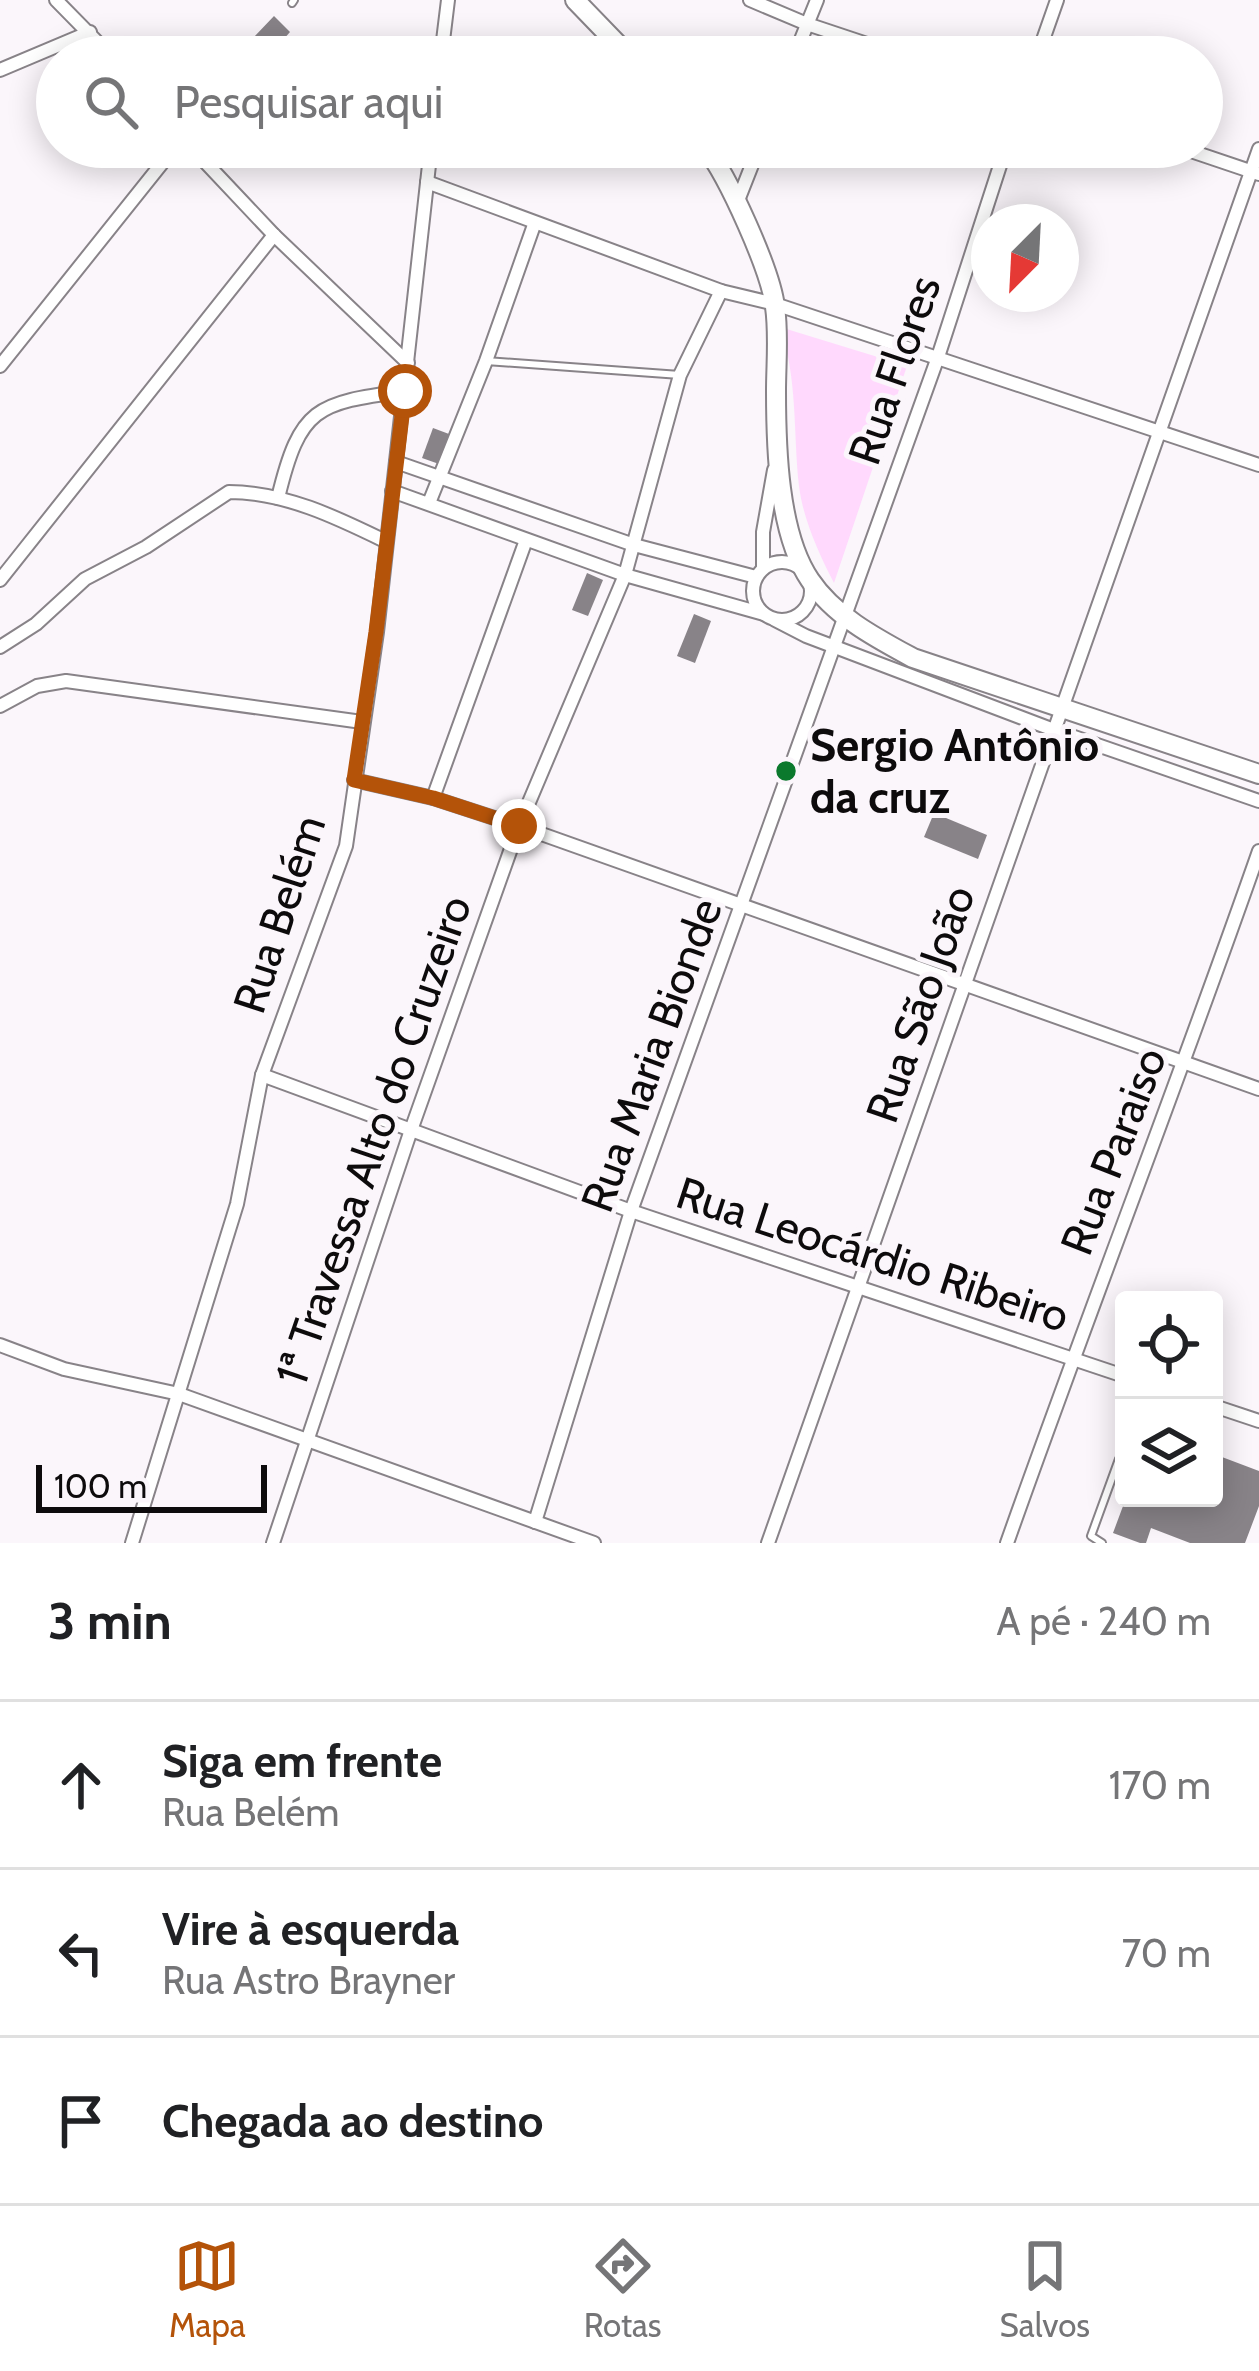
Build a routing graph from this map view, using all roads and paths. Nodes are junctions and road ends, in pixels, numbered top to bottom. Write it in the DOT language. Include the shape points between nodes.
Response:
graph roads {
  1 [pos="56,0"];
  2 [pos="448,0"];
  3 [pos="575,0"];
  4 [pos="751,0"];
  5 [pos="817,0"];
  6 [pos="1057,0"];
  7 [pos="807,24"];
  8 [pos="90,32"];
  9 [pos="81,36"];
  10 [pos="94,36"];
  11 [pos="444,36"];
  12 [pos="610,36"];
  13 [pos="802,36"];
  14 [pos="843,36"];
  15 [pos="1044,36"];
  16 [pos="36,55"];
  17 [pos="0,70"];
  18 [pos="1259,148"];
  19 [pos="1223,162"];
  20 [pos="158,168"];
  21 [pos="211,168"];
  22 [pos="429,168"];
  23 [pos="721,168"];
  24 [pos="751,168"];
  25 [pos="999,168"];
  26 [pos="1255,173"];
  27 [pos="427,182"];
  28 [pos="737,203"];
  29 [pos="534,225"];
  30 [pos="274,235"];
  31 [pos="721,291"];
  32 [pos="775,304"];
  33 [pos="938,357"];
  34 [pos="486,362"];
  35 [pos="408,363"];
  36 [pos="0,366"];
  37 [pos="680,375"];
  38 [pos="405,391"];
  39 [pos="1159,432"];
  40 [pos="396,462"];
  41 [pos="776,463"];
  42 [pos="1259,465"];
  43 [pos="441,475"];
  44 [pos="392,491"];
  45 [pos="278,498"];
  46 [pos="429,503"];
  47 [pos="526,540"];
  48 [pos="385,541"];
  49 [pos="634,544"];
  50 [pos="760,573"];
  51 [pos="625,574"];
  52 [pos="809,579"];
  53 [pos="0,580"];
  54 [pos="846,616"];
  55 [pos="769,617"];
  56 [pos="835,645"];
  57 [pos="0,646"];
  58 [pos="0,706"];
  59 [pos="1062,707"];
  60 [pos="362,722"];
  61 [pos="1054,730"];
  62 [pos="1259,774"];
  63 [pos="354,780"];
  64 [pos="433,798"];
  65 [pos="1259,801"];
  66 [pos="519,826"];
  67 [pos="1259,851"];
  68 [pos="742,906"];
  69 [pos="966,982"];
  70 [pos="1185,1065"];
  71 [pos="262,1075"];
  72 [pos="1259,1089"];
  73 [pos="410,1132"];
  74 [pos="631,1211"];
  75 [pos="857,1290"];
  76 [pos="0,1346"];
  77 [pos="1072,1358"];
  78 [pos="1115,1373"];
  79 [pos="179,1394"];
  80 [pos="1223,1409"];
  81 [pos="1259,1421"];
  82 [pos="309,1443"];
  83 [pos="1115,1470"];
  84 [pos="535,1522"];
  85 [pos="132,1543"];
  86 [pos="273,1543"];
  87 [pos="594,1543"];
  88 [pos="768,1543"];
  89 [pos="1006,1543"];
  90 [pos="1102,1543"];
  1 -- 8 [label="street"];
  2 -- 11 [label="street"];
  3 -- 12 [label="main road"];
  4 -- 7 [label="street"];
  5 -- 7 [label="street"];
  6 -- 15 [label="street"];
  7 -- 13 [label="street"];
  7 -- 14 [label="street"];
  8 -- 9 [label="street"];
  8 -- 10 [label="street"];
  16 -- 17 [label="street"];
  18 -- 26 [label="street, Rua São João"];
  19 -- 26 [label="street"];
  20 -- 36 [label="street"];
  21 -- 30 [label="street"];
  22 -- 27 [label="street, Rua Belém"];
  23 -- 28 [label="main road"];
  24 -- 28 [label="street"];
  25 -- 33 [label="street, Rua Flores"];
  26 -- 39 [label="street, Rua São João"];
  27 -- 29 [label="street"];
  27 -- 35 [label="street, Rua Belém"];
  28 -- 32 [label="main road"];
  29 -- 31 [label="street"];
  29 -- 34 [label="street"];
  30 -- 35 [label="street"];
  30 -- 53 [label="street"];
  31 -- 32 [label="street"];
  31 -- 37 [label="street, 1ª Travessa Alto do Cruzeiro"];
  32 -- 33 [label="street"];
  32 -- 41 [label="main road"];
  33 -- 39 [label="street"];
  33 -- 54 [label="street, Rua Flores"];
  34 -- 37 [label="lane"];
  34 -- 43 [label="street"];
  35 -- 38 [label="street, Rua Belém"];
  37 -- 49 [label="street, 1ª Travessa Alto do Cruzeiro"];
  38 -- 40 [label="street, Rua Belém"];
  38 -- 45 [label="street" via="344,399 311,420 300,430"];
  39 -- 42 [label="street"];
  39 -- 59 [label="street, Rua São João"];
  40 -- 43 [label="street"];
  40 -- 44 [label="street, Rua Belém"];
  41 -- 50 [label="street"];
  41 -- 52 [label="main road"];
  43 -- 46 [label="street"];
  43 -- 49 [label="street"];
  44 -- 46 [label="street"];
  44 -- 48 [label="street, Rua Belém"];
  45 -- 48 [label="street"];
  45 -- 57 [label="street" via="229,492 86,579"];
  46 -- 47 [label="street"];
  47 -- 51 [label="street"];
  47 -- 64 [label="street"];
  48 -- 60 [label="street, Rua Belém"];
  49 -- 50 [label="street"];
  49 -- 51 [label="street, 1ª Travessa Alto do Cruzeiro"];
  50 -- 52 [label="street" via="789,562"];
  50 -- 55 [label="street" via="752,593"];
  51 -- 55 [label="street"];
  51 -- 66 [label="street, 1ª Travessa Alto do Cruzeiro"];
  52 -- 54 [label="main road"];
  52 -- 55 [label="street" via="805,610"];
  54 -- 56 [label="street, Rua Maria Bionde"];
  54 -- 59 [label="main road" via="913,658"];
  55 -- 56 [label="street"];
  56 -- 61 [label="street"];
  56 -- 68 [label="street, Rua Maria Bionde"];
  58 -- 60 [label="street" via="66,681"];
  59 -- 61 [label="street, Rua São João"];
  59 -- 62 [label="main road"];
  60 -- 63 [label="street, Rua Belém"];
  61 -- 65 [label="street"];
  61 -- 69 [label="street, Rua São João"];
  63 -- 64 [label="street"];
  63 -- 71 [label="street, Rua Belém" via="335,884"];
  64 -- 66 [label="street"];
  66 -- 68 [label="street"];
  66 -- 73 [label="street, 1ª Travessa Alto do Cruzeiro"];
  67 -- 70 [label="street, Rua Paraiso"];
  68 -- 69 [label="street"];
  68 -- 74 [label="street, Rua Maria Bionde"];
  69 -- 70 [label="street"];
  69 -- 75 [label="street, Rua São João"];
  70 -- 72 [label="street"];
  70 -- 77 [label="street, Rua Paraiso"];
  71 -- 73 [label="street, Rua Leocárdio Ribeiro"];
  71 -- 79 [label="street, Rua Belém" via="238,1204"];
  73 -- 74 [label="street, Rua Leocárdio Ribeiro"];
  73 -- 82 [label="street, 1ª Travessa Alto do Cruzeiro"];
  74 -- 75 [label="street, Rua Leocárdio Ribeiro"];
  74 -- 84 [label="street, Rua Maria Bionde"];
  75 -- 77 [label="street, Rua Leocárdio Ribeiro"];
  75 -- 88 [label="street, Rua São João"];
  76 -- 79 [label="street"];
  77 -- 78 [label="street, Rua Leocárdio Ribeiro"];
  77 -- 89 [label="street, Rua Paraiso"];
  79 -- 82 [label="street"];
  79 -- 85 [label="street, Rua Belém"];
  80 -- 81 [label="street"];
  82 -- 84 [label="street"];
  82 -- 86 [label="street, 1ª Travessa Alto do Cruzeiro"];
  83 -- 90 [label="lane" via="1091,1536"];
  84 -- 87 [label="street"];
}
